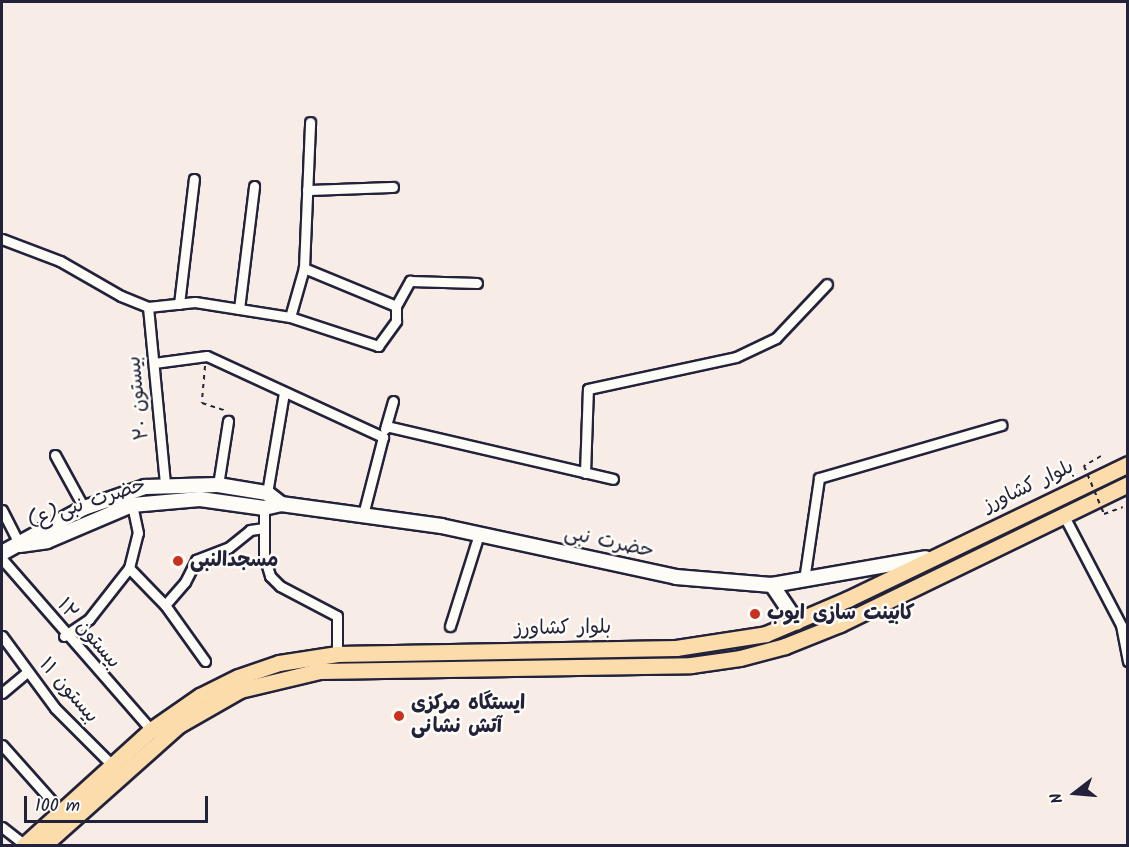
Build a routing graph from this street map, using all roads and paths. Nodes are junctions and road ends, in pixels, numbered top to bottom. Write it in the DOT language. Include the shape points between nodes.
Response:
graph roads {
  1 [pos="310,122"];
  2 [pos="194,179"];
  3 [pos="254,186"];
  4 [pos="393,187"];
  5 [pos="307,190"];
  6 [pos="2,239"];
  7 [pos="304,268"];
  8 [pos="477,283"];
  9 [pos="827,284"];
  10 [pos="179,304"];
  11 [pos="396,306"];
  12 [pos="148,307"];
  13 [pos="239,309"];
  14 [pos="290,317"];
  15 [pos="207,356"];
  16 [pos="154,363"];
  17 [pos="284,393"];
  18 [pos="393,401"];
  19 [pos="228,421"];
  20 [pos="1001,425"];
  21 [pos="386,426"];
  22 [pos="383,437"];
  23 [pos="55,455"];
  24 [pos="1101,456"];
  25 [pos="1128,464"];
  26 [pos="585,473"];
  27 [pos="613,479"];
  28 [pos="1128,484"];
  29 [pos="165,485"];
  30 [pos="218,486"];
  31 [pos="267,493"];
  32 [pos="281,504"];
  33 [pos="132,505"];
  34 [pos="1123,507"];
  35 [pos="84,508"];
  36 [pos="264,508"];
  37 [pos="2,510"];
  38 [pos="363,514"];
  39 [pos="1064,516"];
  40 [pos="264,528"];
  41 [pos="479,534"];
  42 [pos="20,545"];
  43 [pos="2,554"];
  44 [pos="929,558"];
  45 [pos="2,559"];
  46 [pos="129,568"];
  47 [pos="804,579"];
  48 [pos="772,585"];
  49 [pos="165,604"];
  50 [pos="797,622"];
  51 [pos="450,626"];
  52 [pos="2,636"];
  53 [pos="64,636"];
  54 [pos="391,652"];
  55 [pos="337,654"];
  56 [pos="205,661"];
  57 [pos="1128,662"];
  58 [pos="391,669"];
  59 [pos="26,673"];
  60 [pos="2,693"];
  61 [pos="151,730"];
  62 [pos="2,745"];
  63 [pos="112,765"];
  64 [pos="60,810"];
  65 [pos="2,827"];
  66 [pos="23,845"];
  67 [pos="43,846"];
  1 -- 5 [label="street"];
  2 -- 10 [label="street"];
  3 -- 13 [label="street"];
  4 -- 5 [label="street"];
  5 -- 7 [label="street"];
  6 -- 12 [label="street" via="60,261 120,296"];
  7 -- 11 [label="street"];
  7 -- 14 [label="street"];
  8 -- 11 [label="street" via="410,281"];
  9 -- 26 [label="street" via="777,338 736,357 588,389"];
  10 -- 12 [label="street"];
  10 -- 13 [label="street" via="195,302"];
  11 -- 14 [label="street" via="396,321 378,346"];
  12 -- 16 [label="street, بیستون ۲۰"];
  13 -- 14 [label="street"];
  15 -- 16 [label="street"];
  15 -- 17 [label="street"];
  15 -- 19 [label="path" via="202,403 223,410"];
  16 -- 29 [label="street, بیستون ۲۰"];
  17 -- 22 [label="street"];
  17 -- 31 [label="street"];
  18 -- 21 [label="street"];
  19 -- 30 [label="street"];
  20 -- 47 [label="street" via="819,478"];
  21 -- 22 [label="street"];
  21 -- 26 [label="street"];
  22 -- 38 [label="street"];
  23 -- 35 [label="street"];
  24 -- 34 [label="path, bridge" via="1084,466 1104,514"];
  25 -- 44 [label="main road, بلوار کشاورز"];
  26 -- 27 [label="street"];
  28 -- 39 [label="main road, بلوار کشاورز"];
  29 -- 30 [label="street, حضرت نبی(ع)"];
  29 -- 35 [label="street, حضرت نبی(ع)" via="126,491"];
  30 -- 31 [label="street, حضرت نبی(ع)"];
  31 -- 32 [label="street"];
  32 -- 36 [label="street, حضرت نبی(ع)"];
  32 -- 38 [label="street, حضرت نبی"];
  33 -- 36 [label="street, حضرت نبی(ع)" via="200,499"];
  33 -- 42 [label="street, حضرت نبی(ع)" via="47,541"];
  33 -- 46 [label="street" via="138,533"];
  35 -- 42 [label="street, حضرت نبی(ع)"];
  36 -- 40 [label="street"];
  37 -- 42 [label="street"];
  38 -- 41 [label="street, حضرت نبی"];
  39 -- 57 [label="street" via="1121,625"];
  39 -- 58 [label="main road, بلوار کشاورز" via="840,624 785,646 740,658 691,664"];
  40 -- 49 [label="street" via="250,530 228,548 196,560"];
  40 -- 55 [label="street" via="264,556 270,576 280,586 337,616"];
  41 -- 48 [label="street, حضرت نبی" via="676,577"];
  41 -- 51 [label="street"];
  42 -- 43 [label="street, حضرت نبی(ع)"];
  44 -- 47 [label="street, حضرت نبی"];
  44 -- 50 [label="main road, بلوار کشاورز"];
  45 -- 53 [label="street, بیستون ۱۲"];
  46 -- 49 [label="street"];
  46 -- 53 [label="street" via="89,619"];
  47 -- 48 [label="street, حضرت نبی"];
  48 -- 50 [label="street"];
  49 -- 56 [label="street"];
  50 -- 54 [label="main road, بلوار کشاورز" via="727,642 676,648"];
  52 -- 59 [label="street, بیستون ۱۱"];
  53 -- 61 [label="street, بیستون ۱۲"];
  54 -- 55 [label="main road, بلوار کشاورز"];
  54 -- 58 [label="main road"];
  55 -- 61 [label="main road, بلوار کشاورز" via="279,663 238,677 200,696"];
  58 -- 67 [label="main road, بلوار کشاورز" via="319,671 240,690 179,725"];
  59 -- 60 [label="street"];
  59 -- 63 [label="street, بیستون ۱۱"];
  61 -- 63 [label="main road, بلوار کشاورز"];
  62 -- 64 [label="street"];
  63 -- 64 [label="main road, بلوار کشاورز"];
  64 -- 66 [label="main road, بلوار کشاورز"];
  65 -- 66 [label="street"];
}
